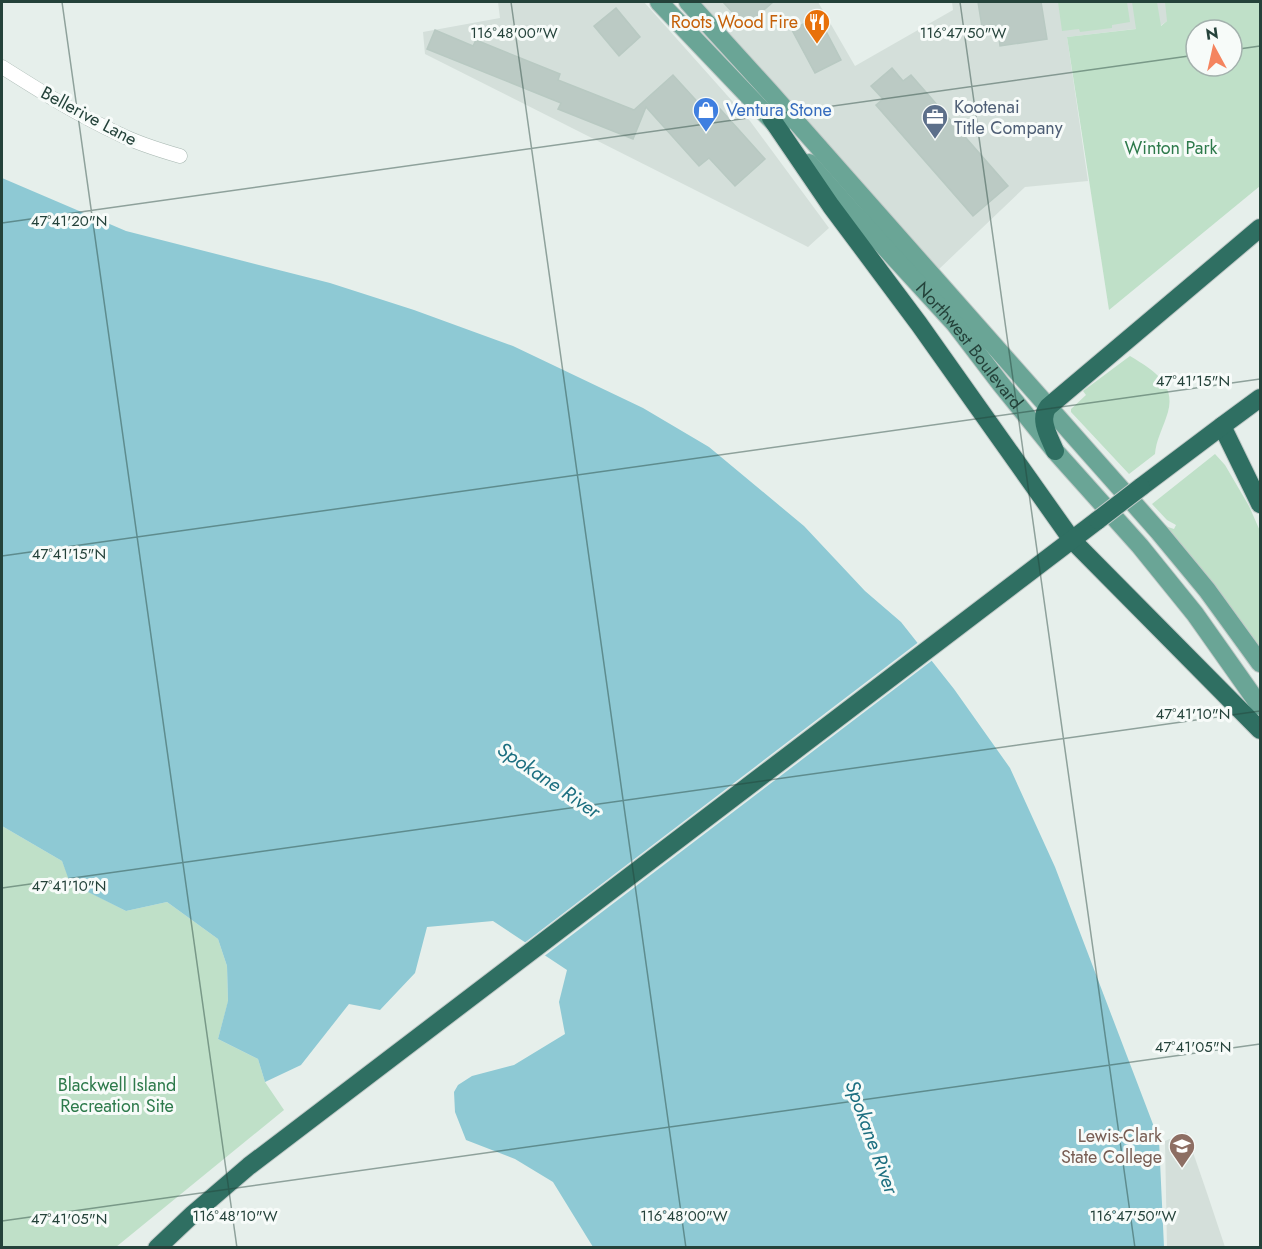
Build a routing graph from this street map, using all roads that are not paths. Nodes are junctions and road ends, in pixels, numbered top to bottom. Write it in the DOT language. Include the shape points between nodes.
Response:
graph roads {
  1 [pos="659,2"];
  2 [pos="688,2"];
  3 [pos="2,68"];
  4 [pos="771,118"];
  5 [pos="180,156"];
  6 [pos="1260,228"];
  7 [pos="1260,399"];
  8 [pos="1048,407"];
  9 [pos="1222,426"];
  10 [pos="1055,451"];
  11 [pos="1260,504"];
  12 [pos="1072,540"];
  13 [pos="1260,663"];
  14 [pos="1260,706"];
  15 [pos="1260,730"];
  16 [pos="157,1248"];
  1 -- 4 [label="main road, Northwest Boulevard"];
  2 -- 8 [label="main road, Northwest Boulevard"];
  3 -- 5 [label="street, Bellerive Lane" via="120,135"];
  4 -- 10 [label="main road, Northwest Boulevard" via="955,324"];
  4 -- 12 [label="highway"];
  6 -- 8 [label="highway"];
  7 -- 9 [label="highway"];
  8 -- 10 [label="highway" via="1044,423"];
  8 -- 13 [label="main road, Northwest Boulevard" via="1159,532"];
  9 -- 11 [label="highway"];
  9 -- 12 [label="highway, bridge"];
  10 -- 14 [label="main road, Northwest Boulevard" via="1154,563"];
  12 -- 15 [label="highway"];
  12 -- 16 [label="highway" via="249,1166"];
}
